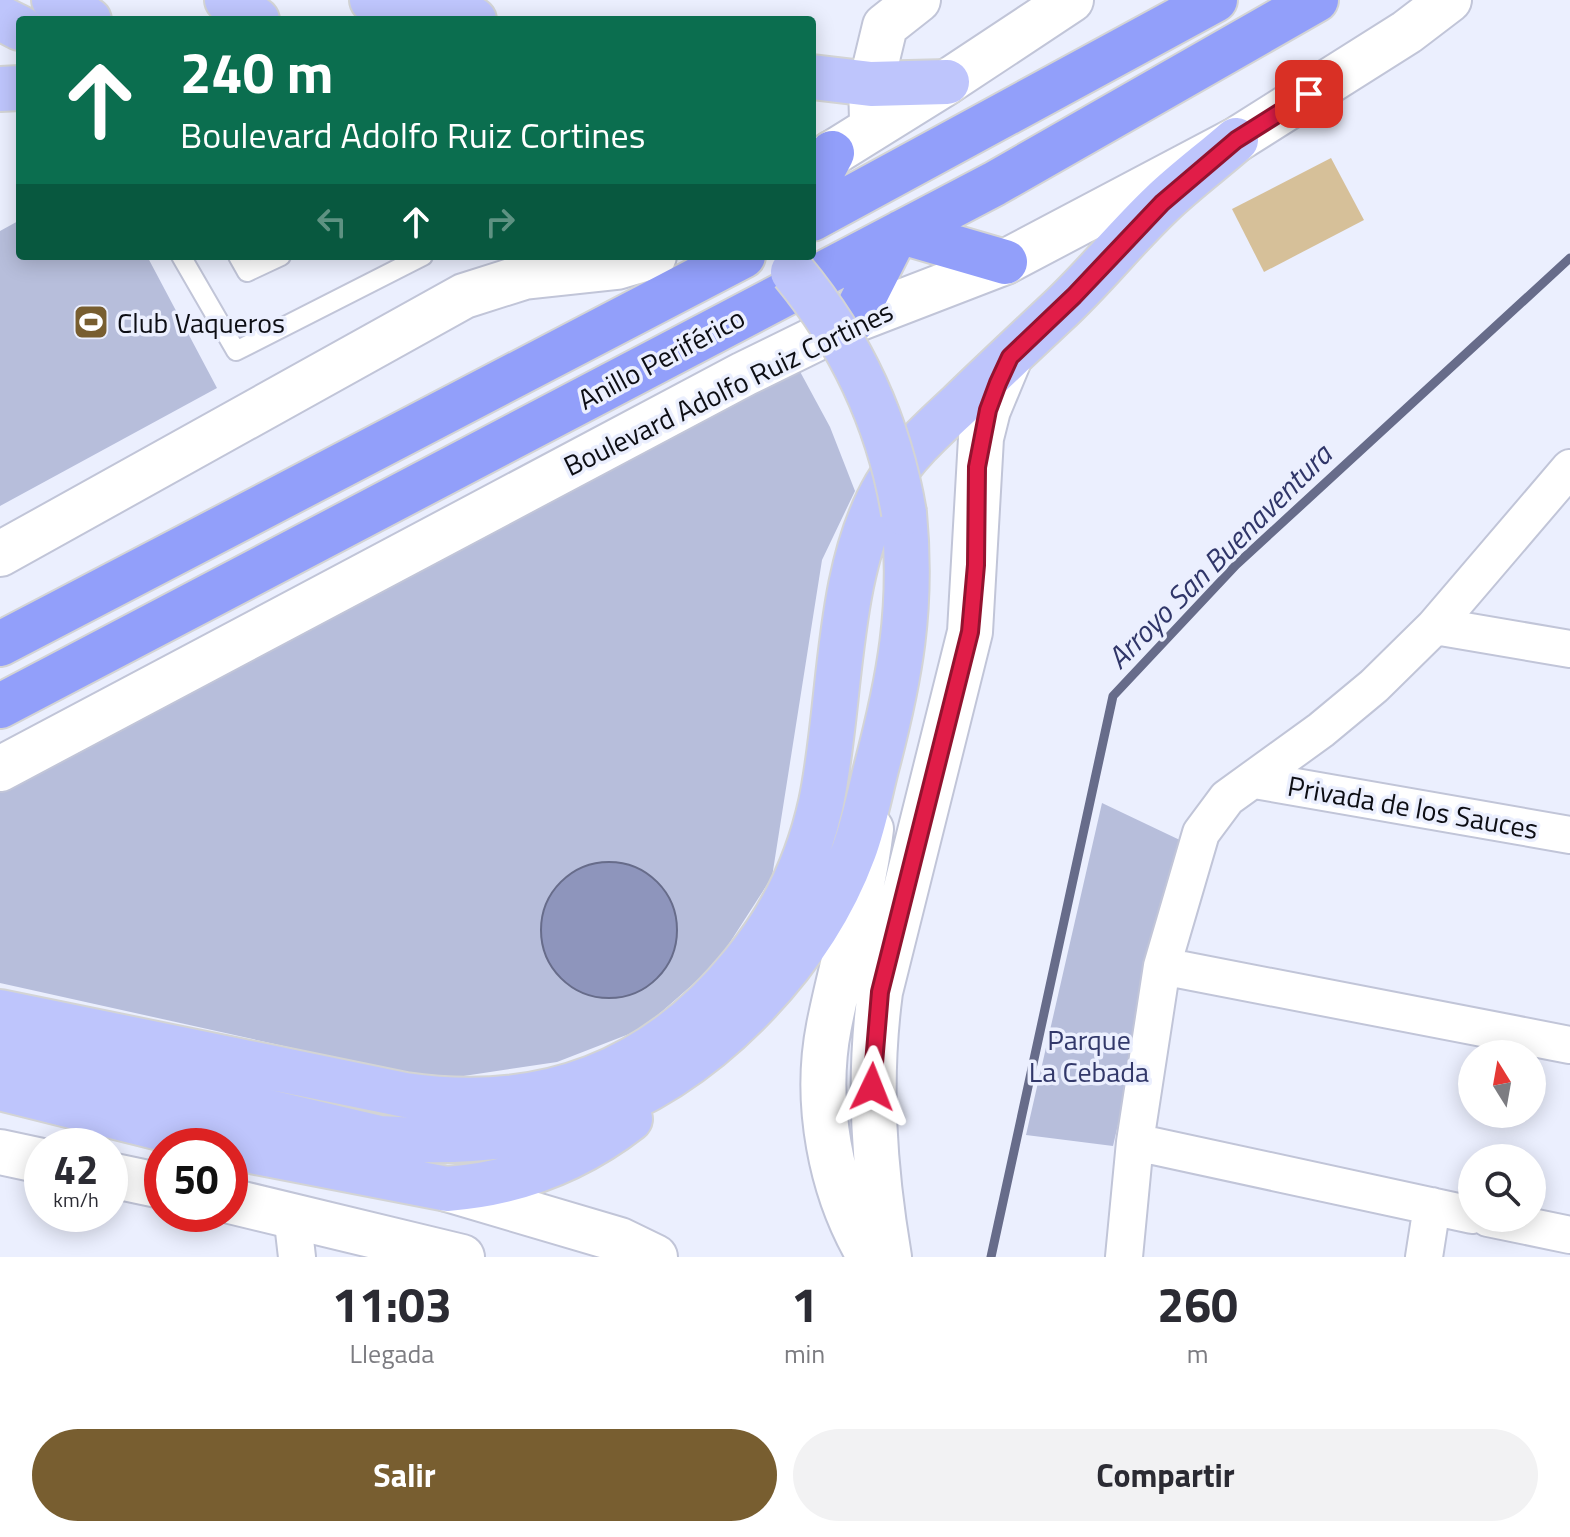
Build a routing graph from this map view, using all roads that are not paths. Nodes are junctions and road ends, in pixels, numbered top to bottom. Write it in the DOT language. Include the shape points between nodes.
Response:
graph roads {
  1 [pos="54,0"];
  2 [pos="227,0"];
  3 [pos="372,0"];
  4 [pos="918,0"];
  5 [pos="1071,0"];
  6 [pos="1215,0"];
  7 [pos="1316,0"];
  8 [pos="1449,0"];
  9 [pos="82,16"];
  10 [pos="251,16"];
  11 [pos="454,16"];
  12 [pos="816,77"];
  13 [pos="947,82"];
  14 [pos="871,84"];
  15 [pos="816,89"];
  16 [pos="872,129"];
  17 [pos="1236,140"];
  18 [pos="819,170"];
  19 [pos="816,217"];
  20 [pos="898,234"];
  21 [pos="183,260"];
  22 [pos="240,260"];
  23 [pos="272,260"];
  24 [pos="415,260"];
  25 [pos="641,260"];
  26 [pos="735,260"];
  27 [pos="1005,262"];
  28 [pos="785,264"];
  29 [pos="852,321"];
  30 [pos="1010,357"];
  31 [pos="1570,468"];
  32 [pos="0,554"];
  33 [pos="1435,626"];
  34 [pos="0,644"];
  35 [pos="1570,649"];
  36 [pos="0,706"];
  37 [pos="0,769"];
  38 [pos="877,769"];
  39 [pos="1255,780"];
  40 [pos="1570,835"];
  41 [pos="1162,966"];
  42 [pos="0,1012"];
  43 [pos="1570,1045"];
  44 [pos="0,1049"];
  45 [pos="702,1056"];
  46 [pos="0,1088"];
  47 [pos="1135,1142"];
  48 [pos="0,1152"];
  49 [pos="24,1157"];
  50 [pos="447,1189"];
  51 [pos="248,1205"];
  52 [pos="1432,1206"];
  53 [pos="1458,1212"];
  54 [pos="292,1214"];
  55 [pos="1546,1230"];
  56 [pos="1570,1235"];
  57 [pos="454,1256"];
  58 [pos="297,1257"];
  59 [pos="655,1257"];
  60 [pos="870,1257"];
  61 [pos="889,1257"];
  62 [pos="1124,1257"];
  63 [pos="1424,1257"];
  1 -- 9 [label="main road"];
  2 -- 10 [label="main road"];
  3 -- 11 [label="main road"];
  4 -- 14 [label="main road" via="885,26"];
  5 -- 13 [label="main road"];
  6 -- 19 [label="highway"];
  7 -- 20 [label="highway, Anillo Periférico"];
  8 -- 17 [label="main road, Boulevard Adolfo Ruiz Cortines"];
  12 -- 14 [label="main road"];
  13 -- 14 [label="main road"];
  13 -- 16 [label="main road"];
  14 -- 15 [label="main road"];
  14 -- 16 [label="main road"];
  16 -- 18 [label="main road"];
  17 -- 27 [label="main road, Boulevard Adolfo Ruiz Cortines"];
  17 -- 30 [label="main road" via="1162,203"];
  20 -- 27 [label="highway"];
  20 -- 29 [label="highway"];
  20 -- 36 [label="highway, Anillo Periférico"];
  21 -- 24 [label="lane" via="236,351"];
  22 -- 23 [label="lane" via="247,272"];
  25 -- 32 [label="main road" via="524,277 464,296"];
  26 -- 34 [label="highway, Anillo Periférico"];
  27 -- 29 [label="main road, Boulevard Adolfo Ruiz Cortines"];
  28 -- 38 [label="main road, bridge" via="822,309 860,374 899,484 908,555 905,640"];
  29 -- 37 [label="main road, Boulevard Adolfo Ruiz Cortines"];
  30 -- 42 [label="main road" via="923,439 874,508 857,556 812,836 771,926 715,1000 663,1043 600,1075 516,1097 462,1101"];
  30 -- 61 [label="main road" via="981,438 970,632 880,992 872,1107"];
  31 -- 33 [label="street"];
  33 -- 35 [label="street"];
  33 -- 39 [label="street" via="1374,686"];
  38 -- 45 [label="main road" via="854,853 814,931 772,987"];
  38 -- 60 [label="main road" via="869,851 823,1073 843,1201"];
  39 -- 40 [label="street, Privada de los Sauces"];
  39 -- 41 [label="street" via="1227,798 1201,833"];
  41 -- 43 [label="street"];
  41 -- 47 [label="street"];
  44 -- 45 [label="main road" via="379,1138 452,1141 520,1134 583,1118 646,1092"];
  45 -- 50 [label="main road" via="624,1124 560,1162 502,1182"];
  46 -- 50 [label="main road" via="256,1152"];
  47 -- 52 [label="street"];
  47 -- 62 [label="street"];
  48 -- 49 [label="main road"];
  50 -- 59 [label="main road" via="620,1240"];
  51 -- 54 [label="main road"];
  52 -- 53 [label="street"];
  52 -- 63 [label="street"];
  54 -- 57 [label="main road"];
  54 -- 58 [label="street"];
  55 -- 56 [label="street"];
}
